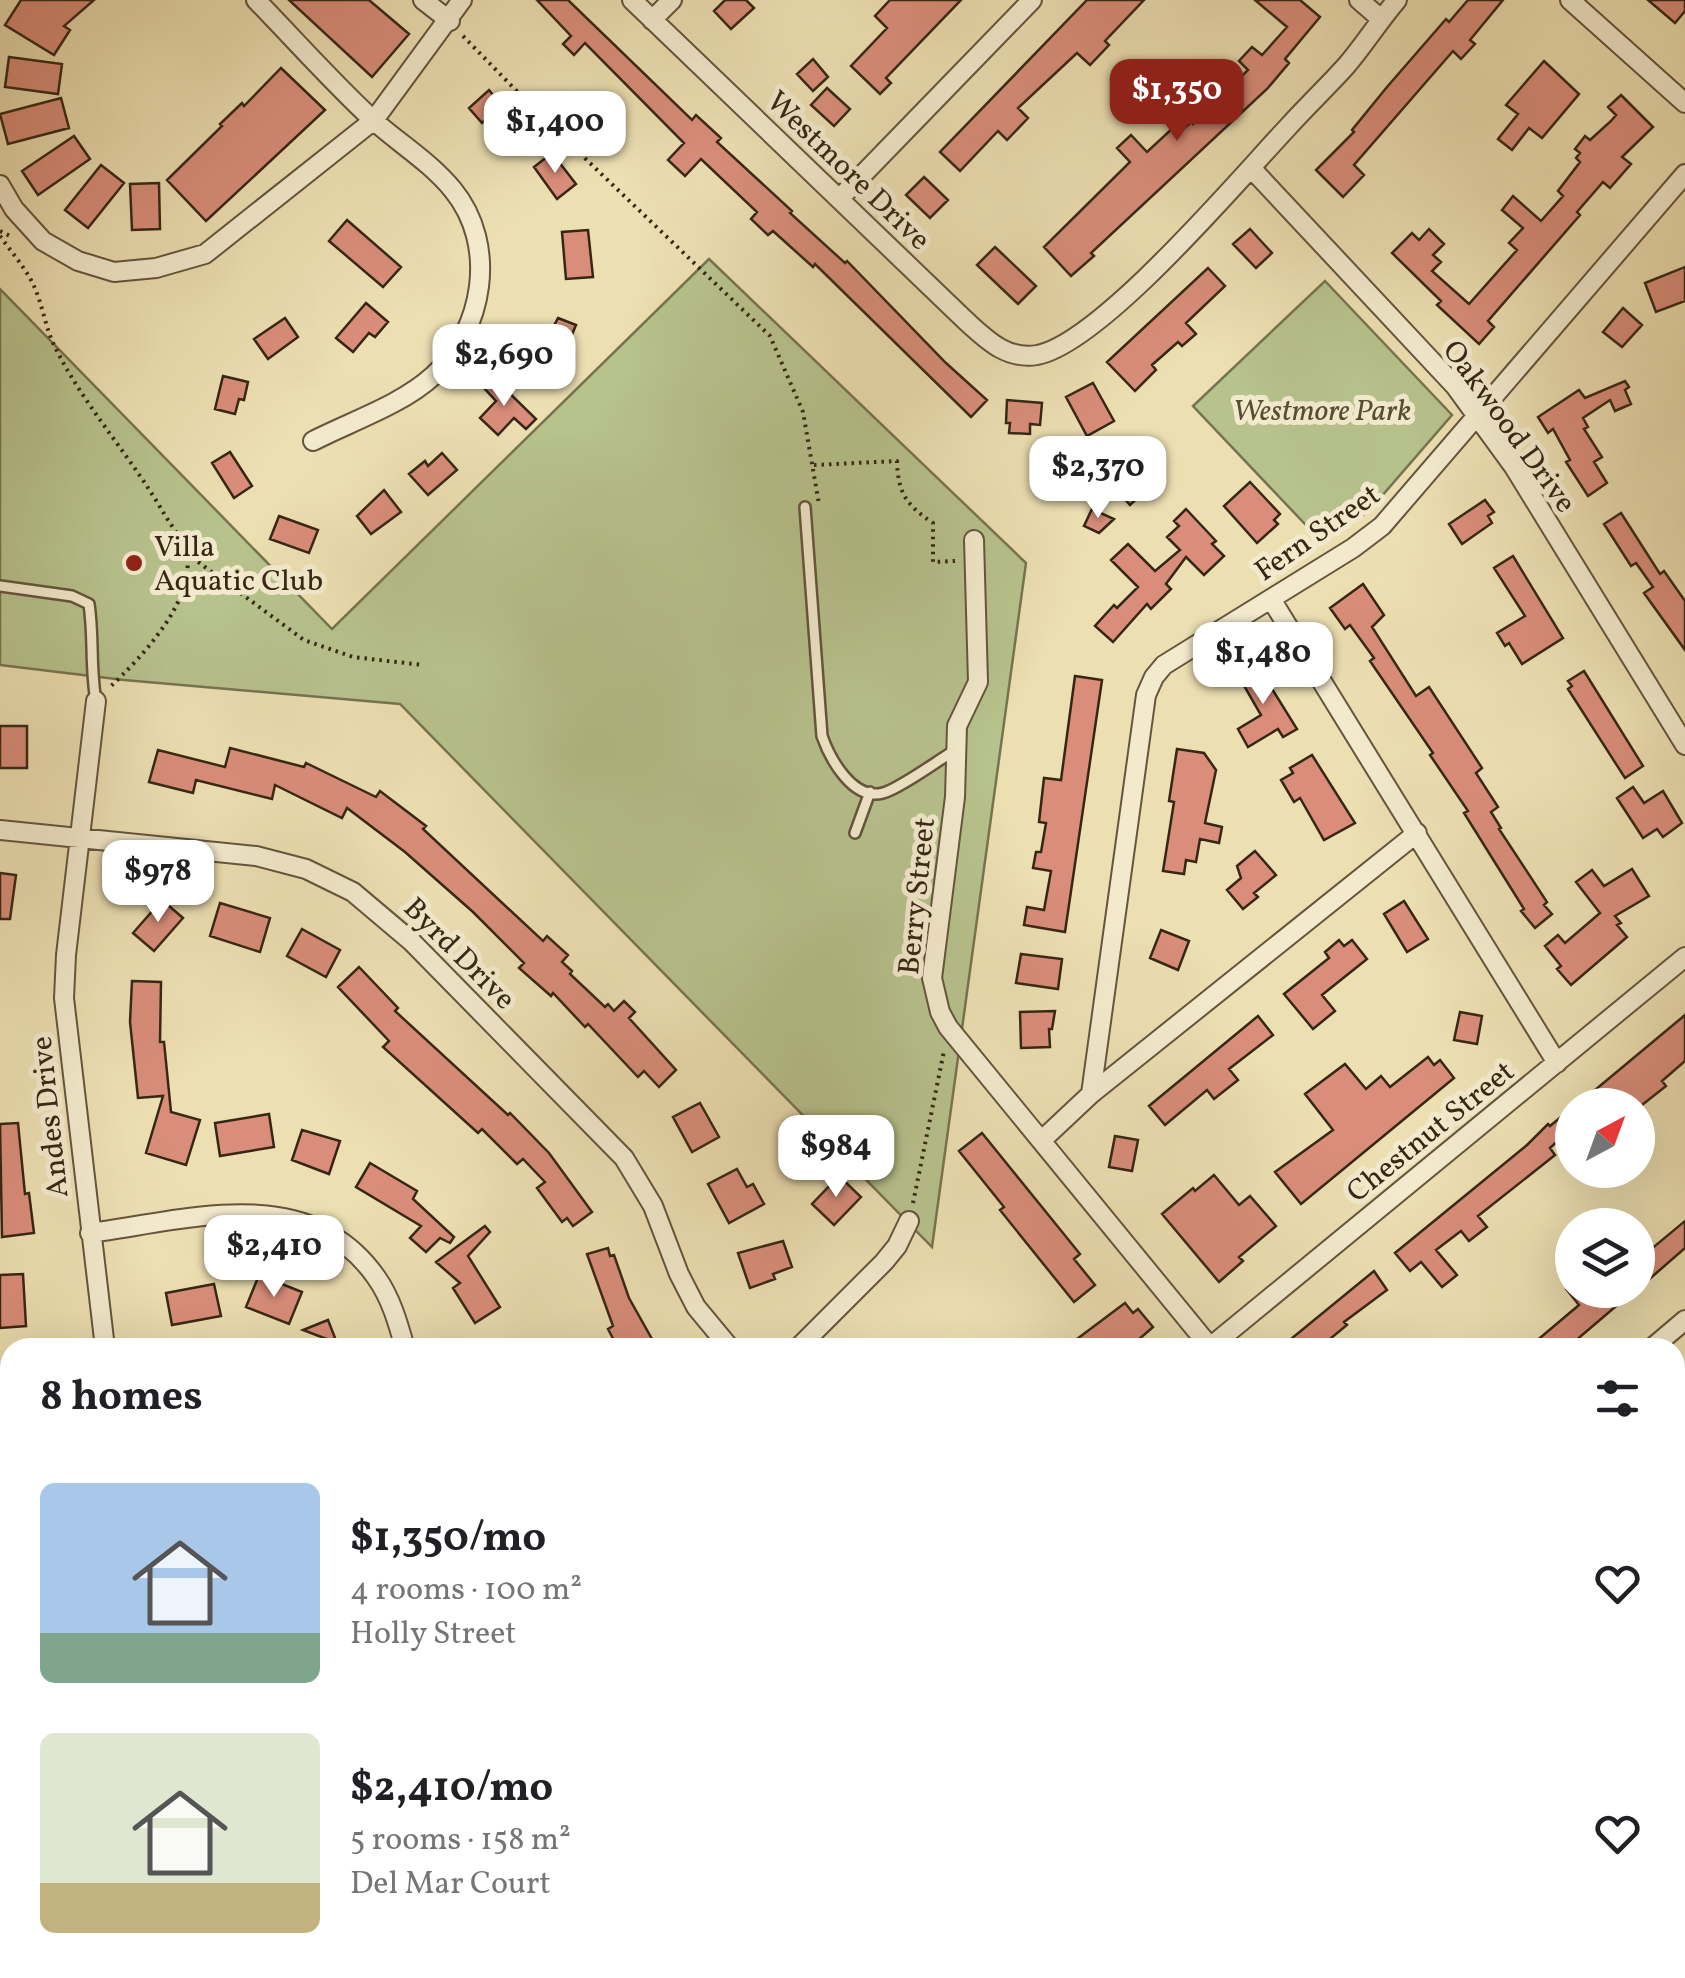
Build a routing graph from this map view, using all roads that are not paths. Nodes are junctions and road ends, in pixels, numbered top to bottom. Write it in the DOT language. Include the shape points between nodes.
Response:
graph roads {
  1 [pos="256,0"];
  2 [pos="423,0"];
  3 [pos="462,0"];
  4 [pos="632,0"];
  5 [pos="672,0"];
  6 [pos="1032,0"];
  7 [pos="1360,0"];
  8 [pos="1397,0"];
  9 [pos="1570,0"];
  10 [pos="652,20"];
  11 [pos="1381,20"];
  12 [pos="450,21"];
  13 [pos="1685,103"];
  14 [pos="374,120"];
  15 [pos="1251,168"];
  16 [pos="1685,174"];
  17 [pos="0,185"];
  18 [pos="840,200"];
  19 [pos="1478,416"];
  20 [pos="313,440"];
  21 [pos="805,507"];
  22 [pos="974,540"];
  23 [pos="0,586"];
  24 [pos="1270,599"];
  25 [pos="96,701"];
  26 [pos="1685,746"];
  27 [pos="956,750"];
  28 [pos="870,792"];
  29 [pos="0,830"];
  30 [pos="854,833"];
  31 [pos="1416,834"];
  32 [pos="78,840"];
  33 [pos="1685,957"];
  34 [pos="1557,1063"];
  35 [pos="1091,1094"];
  36 [pos="1042,1140"];
  37 [pos="909,1221"];
  38 [pos="90,1232"];
  39 [pos="1685,1320"];
  40 [pos="104,1338"];
  41 [pos="403,1338"];
  42 [pos="722,1338"];
  43 [pos="808,1338"];
  44 [pos="1203,1338"];
  45 [pos="1221,1338"];
  46 [pos="1664,1338"];
  1 -- 14 [label="street"];
  2 -- 12 [label="street"];
  3 -- 12 [label="street"];
  4 -- 10 [label="street, Westmore Drive"];
  5 -- 10 [label="street"];
  6 -- 18 [label="street"];
  7 -- 11 [label="street"];
  8 -- 11 [label="street"];
  9 -- 13 [label="street"];
  10 -- 18 [label="street, Westmore Drive"];
  11 -- 15 [label="street"];
  12 -- 14 [label="street"];
  14 -- 17 [label="street" via="205,254 156,268 114,272 78,260 43,241"];
  14 -- 20 [label="street" via="456,193 480,256 478,300 461,342 432,378"];
  15 -- 18 [label="street, Westmore Drive" via="1102,317 1040,354 993,345"];
  15 -- 19 [label="street, Oakwood Drive"];
  16 -- 19 [label="street, Fern Street"];
  19 -- 24 [label="street, Fern Street" via="1382,526"];
  19 -- 26 [label="street, Oakwood Drive"];
  21 -- 28 [label="lane" via="822,736 842,775"];
  22 -- 27 [label="street, Berry Street" via="978,682 957,726"];
  23 -- 25 [label="lane" via="89,604"];
  24 -- 31 [label="street"];
  24 -- 35 [label="street, Fern Street" via="1164,665 1146,694"];
  25 -- 32 [label="street, Andes Drive"];
  27 -- 28 [label="lane" via="882,794"];
  27 -- 36 [label="street, Berry Street" via="932,978 948,1026"];
  28 -- 30 [label="lane"];
  29 -- 32 [label="street, Byrd Drive"];
  31 -- 34 [label="street"];
  31 -- 35 [label="street"];
  32 -- 38 [label="street, Andes Drive" via="64,998"];
  32 -- 42 [label="street, Byrd Drive" via="280,861 329,879 376,909 624,1158 653,1206 696,1307"];
  33 -- 34 [label="street, Chestnut Street"];
  34 -- 45 [label="street, Chestnut Street"];
  35 -- 36 [label="street"];
  36 -- 44 [label="street, Berry Street"];
  37 -- 43 [label="street" via="884,1262"];
  38 -- 40 [label="street, Andes Drive"];
  38 -- 41 [label="street" via="248,1212 299,1220 348,1248 376,1278"];
  39 -- 46 [label="street"];
}
